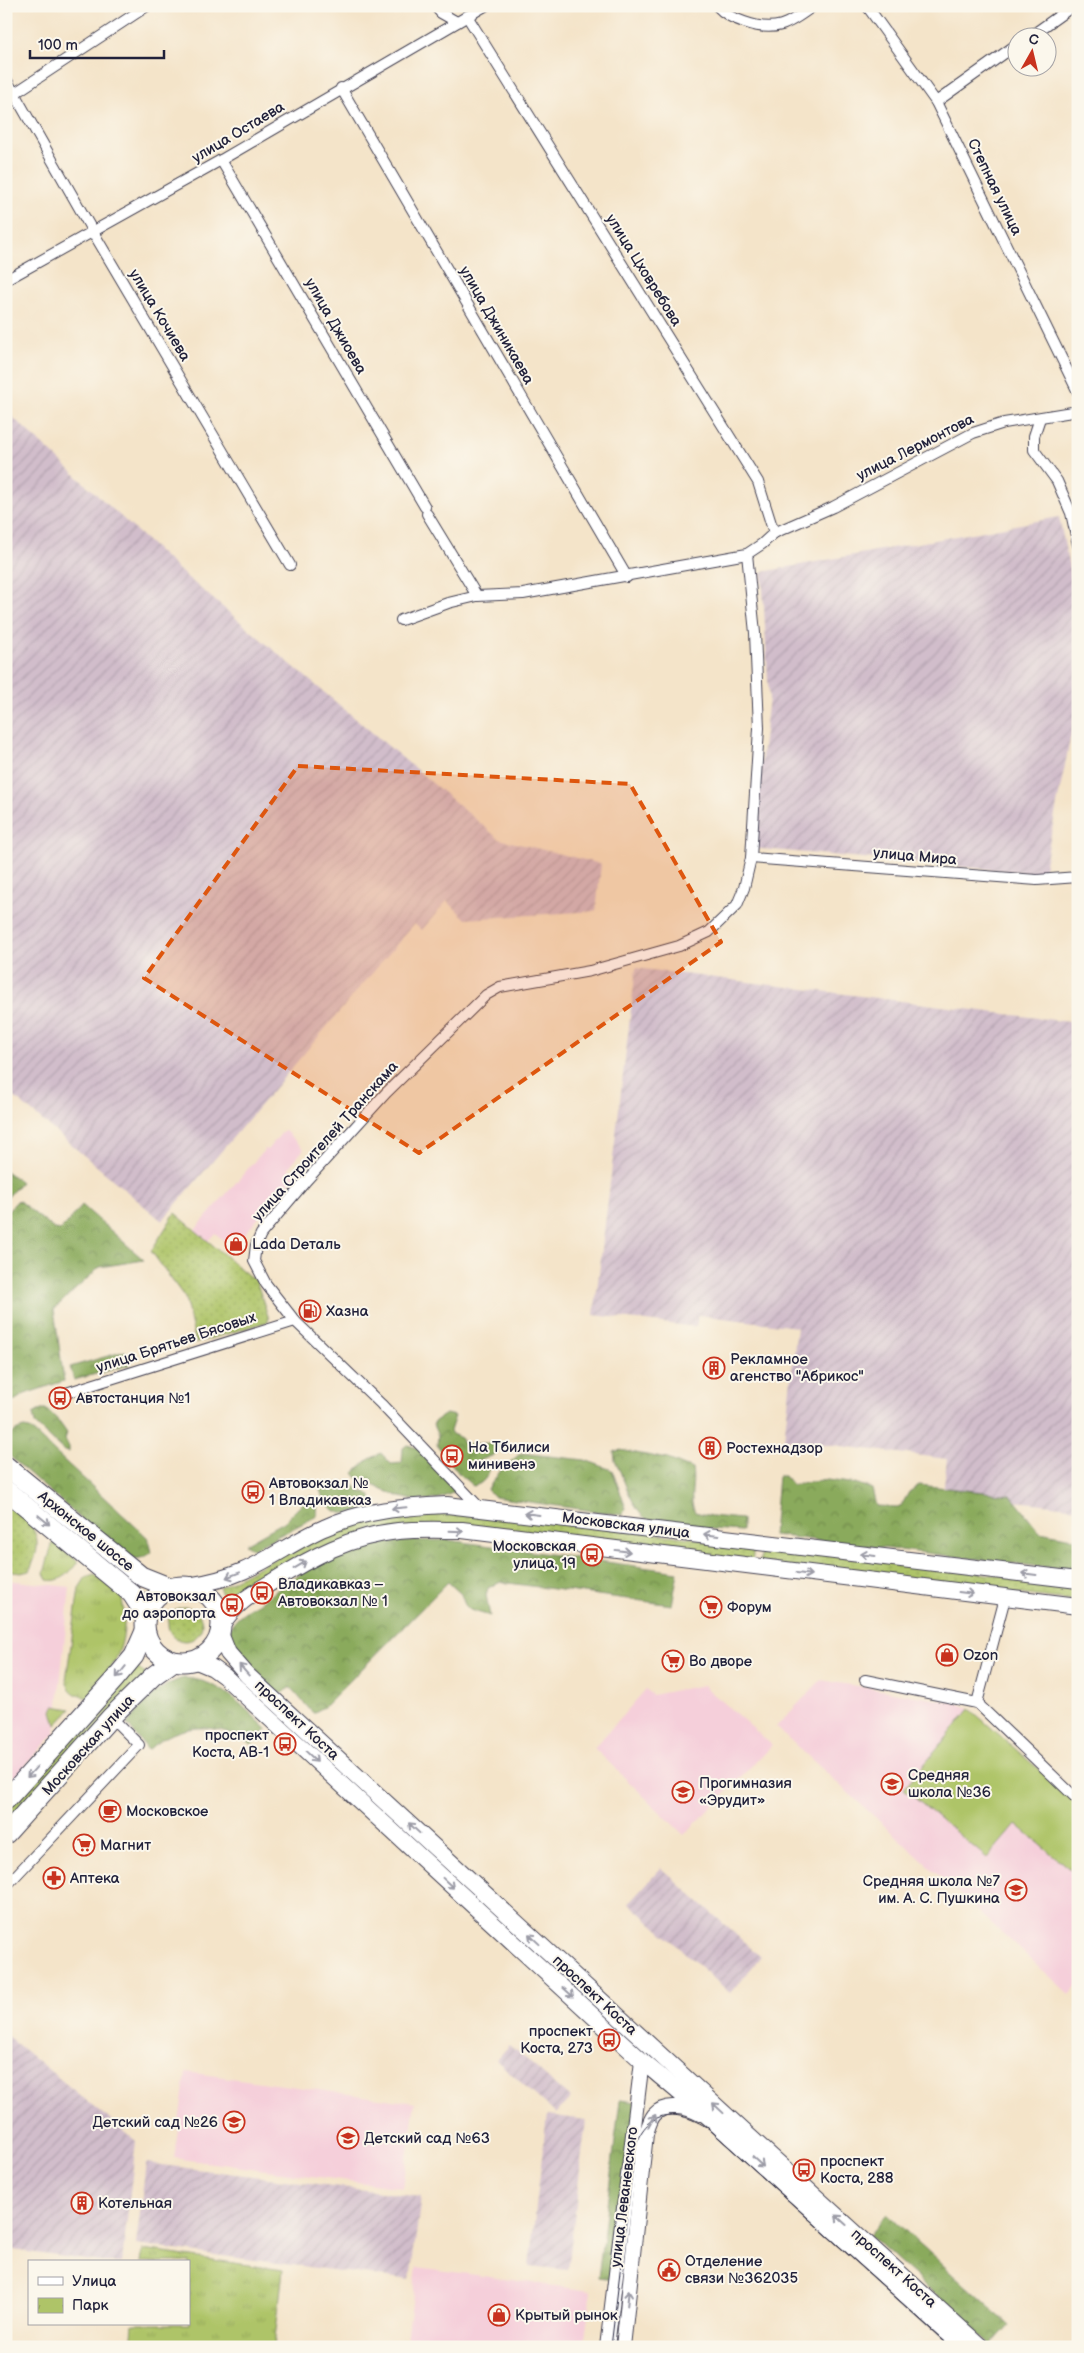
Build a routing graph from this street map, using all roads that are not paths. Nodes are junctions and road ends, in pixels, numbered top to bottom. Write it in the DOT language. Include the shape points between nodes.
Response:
graph roads {
  1 [pos="148,6"];
  2 [pos="435,6"];
  3 [pos="484,6"];
  4 [pos="813,6"];
  5 [pos="867,6"];
  6 [pos="1073,6"];
  7 [pos="721,10"];
  8 [pos="467,16"];
  9 [pos="457,22"];
  10 [pos="1042,28"];
  11 [pos="1006,53"];
  12 [pos="6,79"];
  13 [pos="341,88"];
  14 [pos="16,94"];
  15 [pos="6,99"];
  16 [pos="936,102"];
  17 [pos="221,160"];
  18 [pos="93,232"];
  19 [pos="6,280"];
  20 [pos="1078,392"];
  21 [pos="1078,411"];
  22 [pos="1040,418"];
  23 [pos="774,533"];
  24 [pos="1078,544"];
  25 [pos="747,554"];
  26 [pos="290,565"];
  27 [pos="627,577"];
  28 [pos="477,596"];
  29 [pos="400,620"];
  30 [pos="750,858"];
  31 [pos="1078,877"];
  32 [pos="296,1320"];
  33 [pos="66,1393"];
  34 [pos="6,1466"];
  35 [pos="6,1490"];
  36 [pos="480,1508"];
  37 [pos="1078,1580"];
  38 [pos="180,1587"];
  39 [pos="1005,1598"];
  40 [pos="1078,1606"];
  41 [pos="145,1622"];
  42 [pos="220,1630"];
  43 [pos="194,1660"];
  44 [pos="174,1661"];
  45 [pos="865,1680"];
  46 [pos="976,1703"];
  47 [pos="111,1717"];
  48 [pos="6,1800"];
  49 [pos="1078,1800"];
  50 [pos="6,1834"];
  51 [pos="6,1886"];
  52 [pos="642,2061"];
  53 [pos="712,2120"];
  54 [pos="607,2347"];
  55 [pos="623,2347"];
  56 [pos="963,2347"];
  57 [pos="982,2347"];
  1 -- 14 [label="street"];
  2 -- 9 [label="street"];
  3 -- 8 [label="street, улица Остаева"];
  4 -- 7 [label="street" via="798,18 776,27 758,26"];
  5 -- 16 [label="street, Степная улица"];
  6 -- 10 [label="street"];
  8 -- 9 [label="street, улица Остаева"];
  8 -- 23 [label="street, улица Цховребова" via="758,482"];
  9 -- 13 [label="street, улица Остаева"];
  11 -- 16 [label="street"];
  12 -- 14 [label="street, улица Кочиева"];
  13 -- 17 [label="street, улица Остаева"];
  13 -- 27 [label="street, улица Джиникаева"];
  14 -- 15 [label="street"];
  14 -- 18 [label="street, улица Кочиева"];
  16 -- 20 [label="street, Степная улица"];
  17 -- 18 [label="street, улица Остаева"];
  17 -- 28 [label="street, улица Джиоева"];
  18 -- 19 [label="street, улица Остаева"];
  18 -- 26 [label="street, улица Кочиева"];
  21 -- 22 [label="street, улица Лермонтова"];
  22 -- 23 [label="street, улица Лермонтова" via="1004,423 973,433"];
  22 -- 24 [label="street" via="1034,436 1034,450 1057,481 1071,513"];
  23 -- 25 [label="street"];
  25 -- 27 [label="street"];
  25 -- 30 [label="street" via="759,728"];
  27 -- 28 [label="street" via="523,594"];
  28 -- 29 [label="street"];
  30 -- 31 [label="street, улица Мира" via="1036,880"];
  30 -- 32 [label="street, улица Строителей Транскама" via="737,905 709,932 679,946 590,971 500,988 486,994 386,1093 261,1234 256,1245 254,1261 266,1284"];
  32 -- 33 [label="street, улица Брятьев Бясовых"];
  32 -- 36 [label="street, улица Строителей Транскама"];
  34 -- 38 [label="highway, Архонское шоссе" via="141,1576"];
  35 -- 41 [label="highway, Архонское шоссе, one-way" via="132,1594"];
  37 -- 36 [label="main road, Московская улица, one-way"];
  36 -- 38 [label="main road, Московская улица, one-way" via="447,1505 376,1510 323,1528 222,1580"];
  38 -- 41 [label="highway" via="155,1598"];
  38 -- 42 [label="highway" via="210,1596 221,1616"];
  39 -- 40 [label="main road, Московская улица"];
  42 -- 39 [label="main road, Московская улица, one-way" via="227,1614 240,1603 308,1560 361,1538 413,1530 462,1530"];
  39 -- 46 [label="street"];
  41 -- 44 [label="highway" via="150,1644"];
  41 -- 48 [label="highway, Московская улица, one-way" via="134,1656"];
  42 -- 43 [label="highway" via="210,1651"];
  57 -- 42 [label="main road, проспект Коста, one-way" via="260,1686 228,1653"];
  43 -- 44 [label="highway"];
  43 -- 52 [label="main road, проспект Коста, one-way" via="224,1676"];
  44 -- 47 [label="highway, Московская улица" via="153,1676"];
  45 -- 46 [label="street"];
  46 -- 49 [label="street"];
  47 -- 50 [label="highway, Московская улица"];
  47 -- 51 [label="street" via="138,1745"];
  52 -- 53 [label="main road, проспект Коста"];
  52 -- 54 [label="street, улица Леваневского"];
  55 -- 53 [label="street, улица Леваневского, one-way" via="649,2124 654,2114 682,2107"];
  53 -- 56 [label="main road, проспект Коста, one-way"];
}
